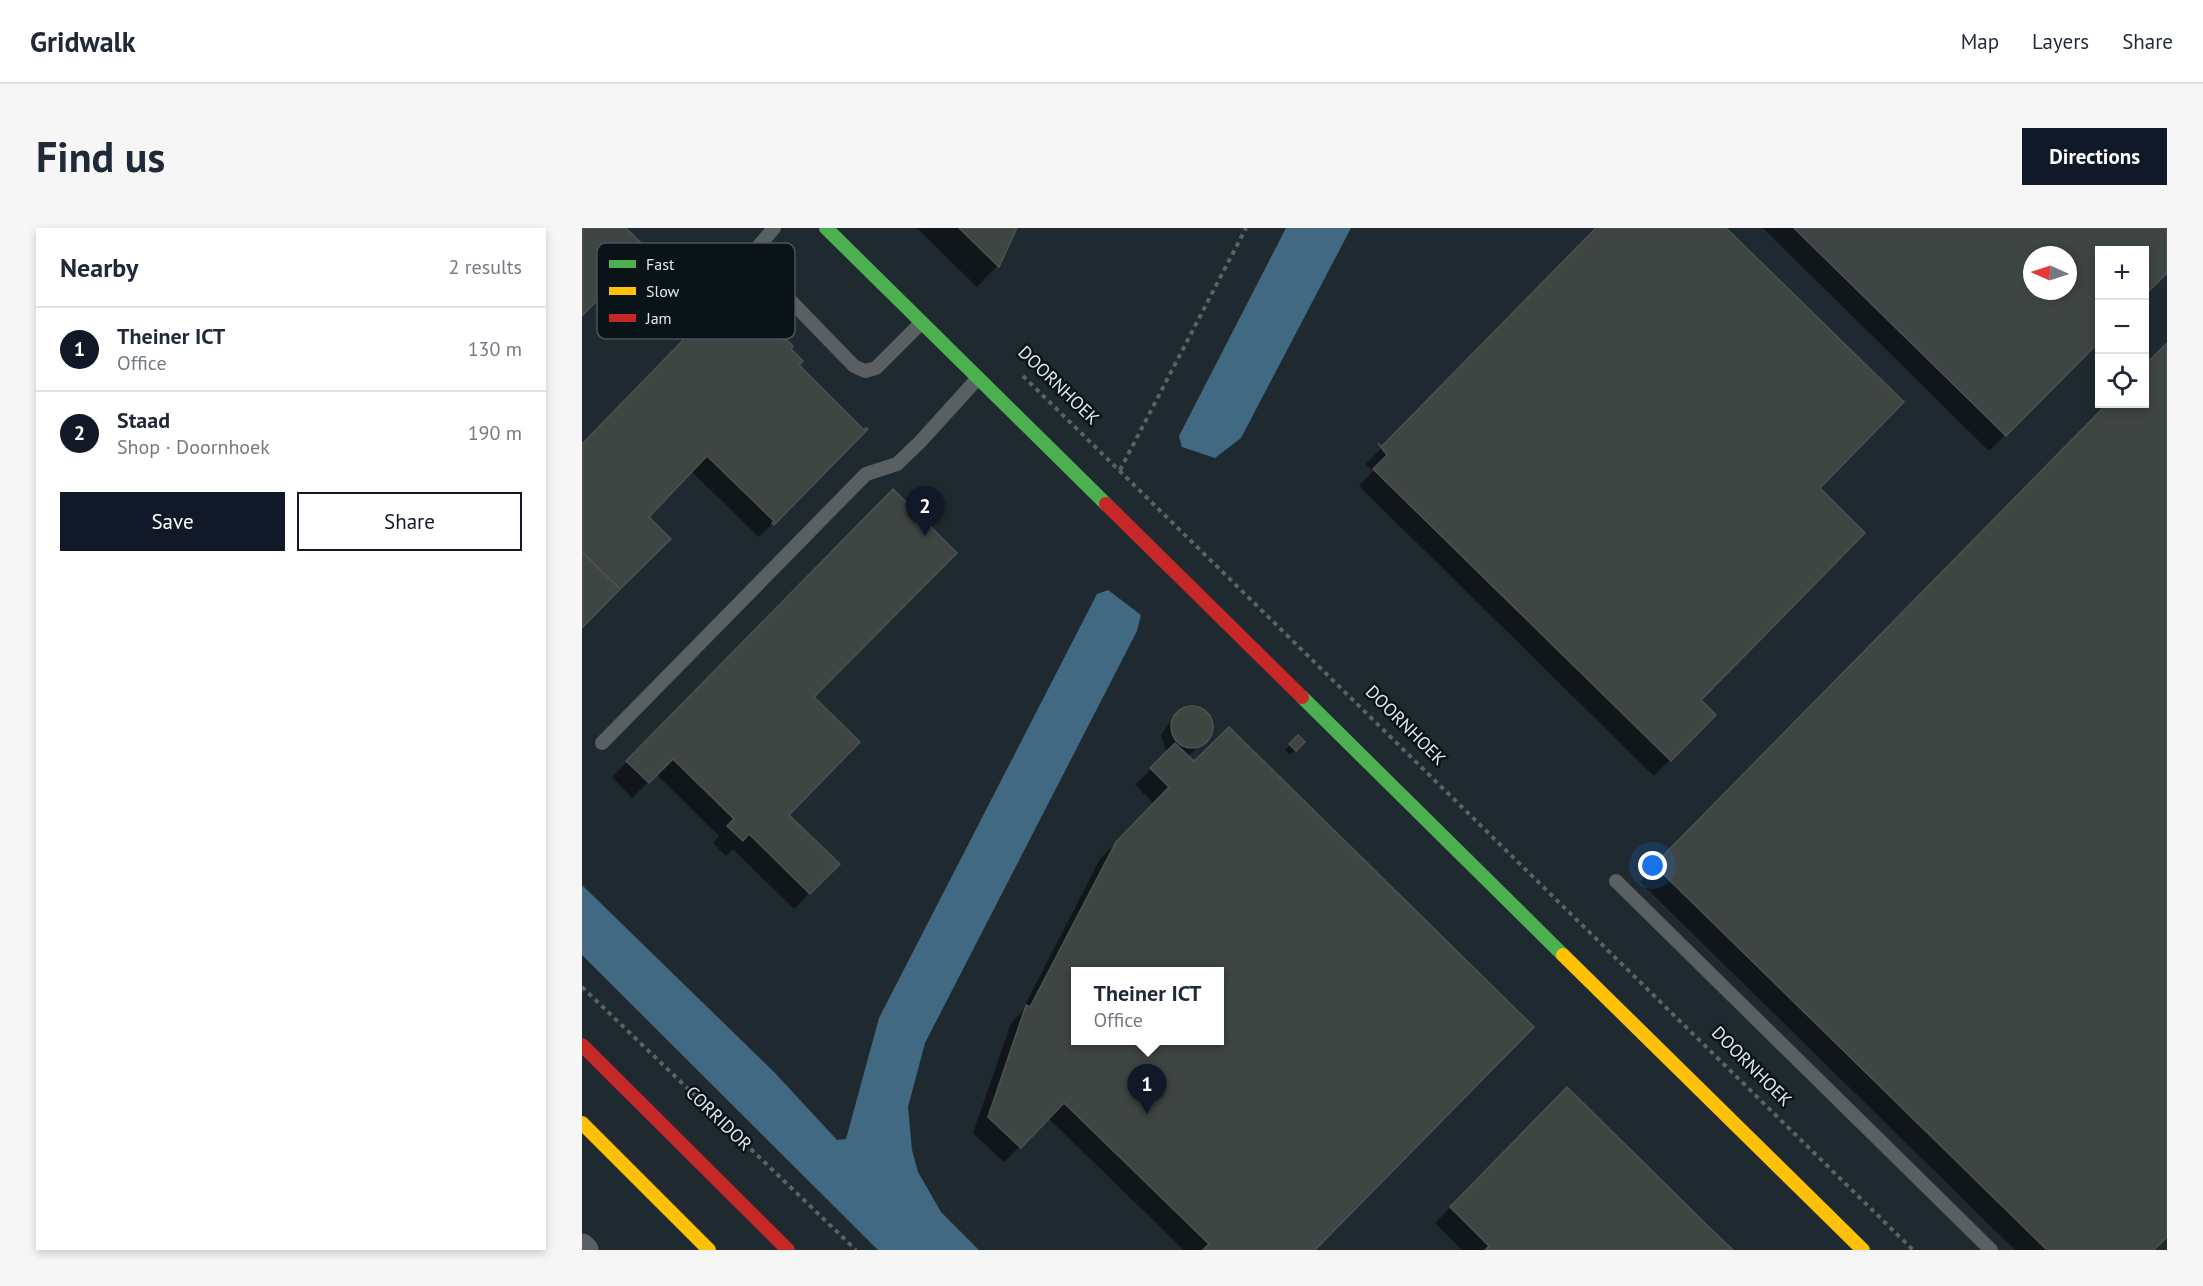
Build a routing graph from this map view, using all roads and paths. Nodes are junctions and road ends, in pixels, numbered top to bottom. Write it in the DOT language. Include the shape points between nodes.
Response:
graph roads {
  1 [pos="774,228"];
  2 [pos="826,228"];
  3 [pos="1246,228"];
  4 [pos="761,243"];
  5 [pos="795,305"];
  6 [pos="921,323"];
  7 [pos="1017,370"];
  8 [pos="978,378"];
  9 [pos="1120,470"];
  10 [pos="602,743"];
  11 [pos="1616,881"];
  12 [pos="582,987"];
  13 [pos="582,1045"];
  14 [pos="582,1123"];
  15 [pos="709,1250"];
  16 [pos="788,1250"];
  17 [pos="856,1250"];
  18 [pos="1863,1250"];
  19 [pos="1913,1250"];
  20 [pos="1991,1250"];
  1 -- 4 [label="lane"];
  2 -- 6 [label="street"];
  3 -- 9 [label="path"];
  5 -- 6 [label="lane" via="854,366 865,371 876,368"];
  6 -- 8 [label="street"];
  7 -- 9 [label="path, DOORNHOEK"];
  8 -- 10 [label="lane" via="897,464 866,474"];
  8 -- 18 [label="street"];
  9 -- 19 [label="path, DOORNHOEK"];
  11 -- 20 [label="lane"];
  12 -- 17 [label="path, CORRIDOR"];
  13 -- 16 [label="street"];
  14 -- 15 [label="street"];
}
